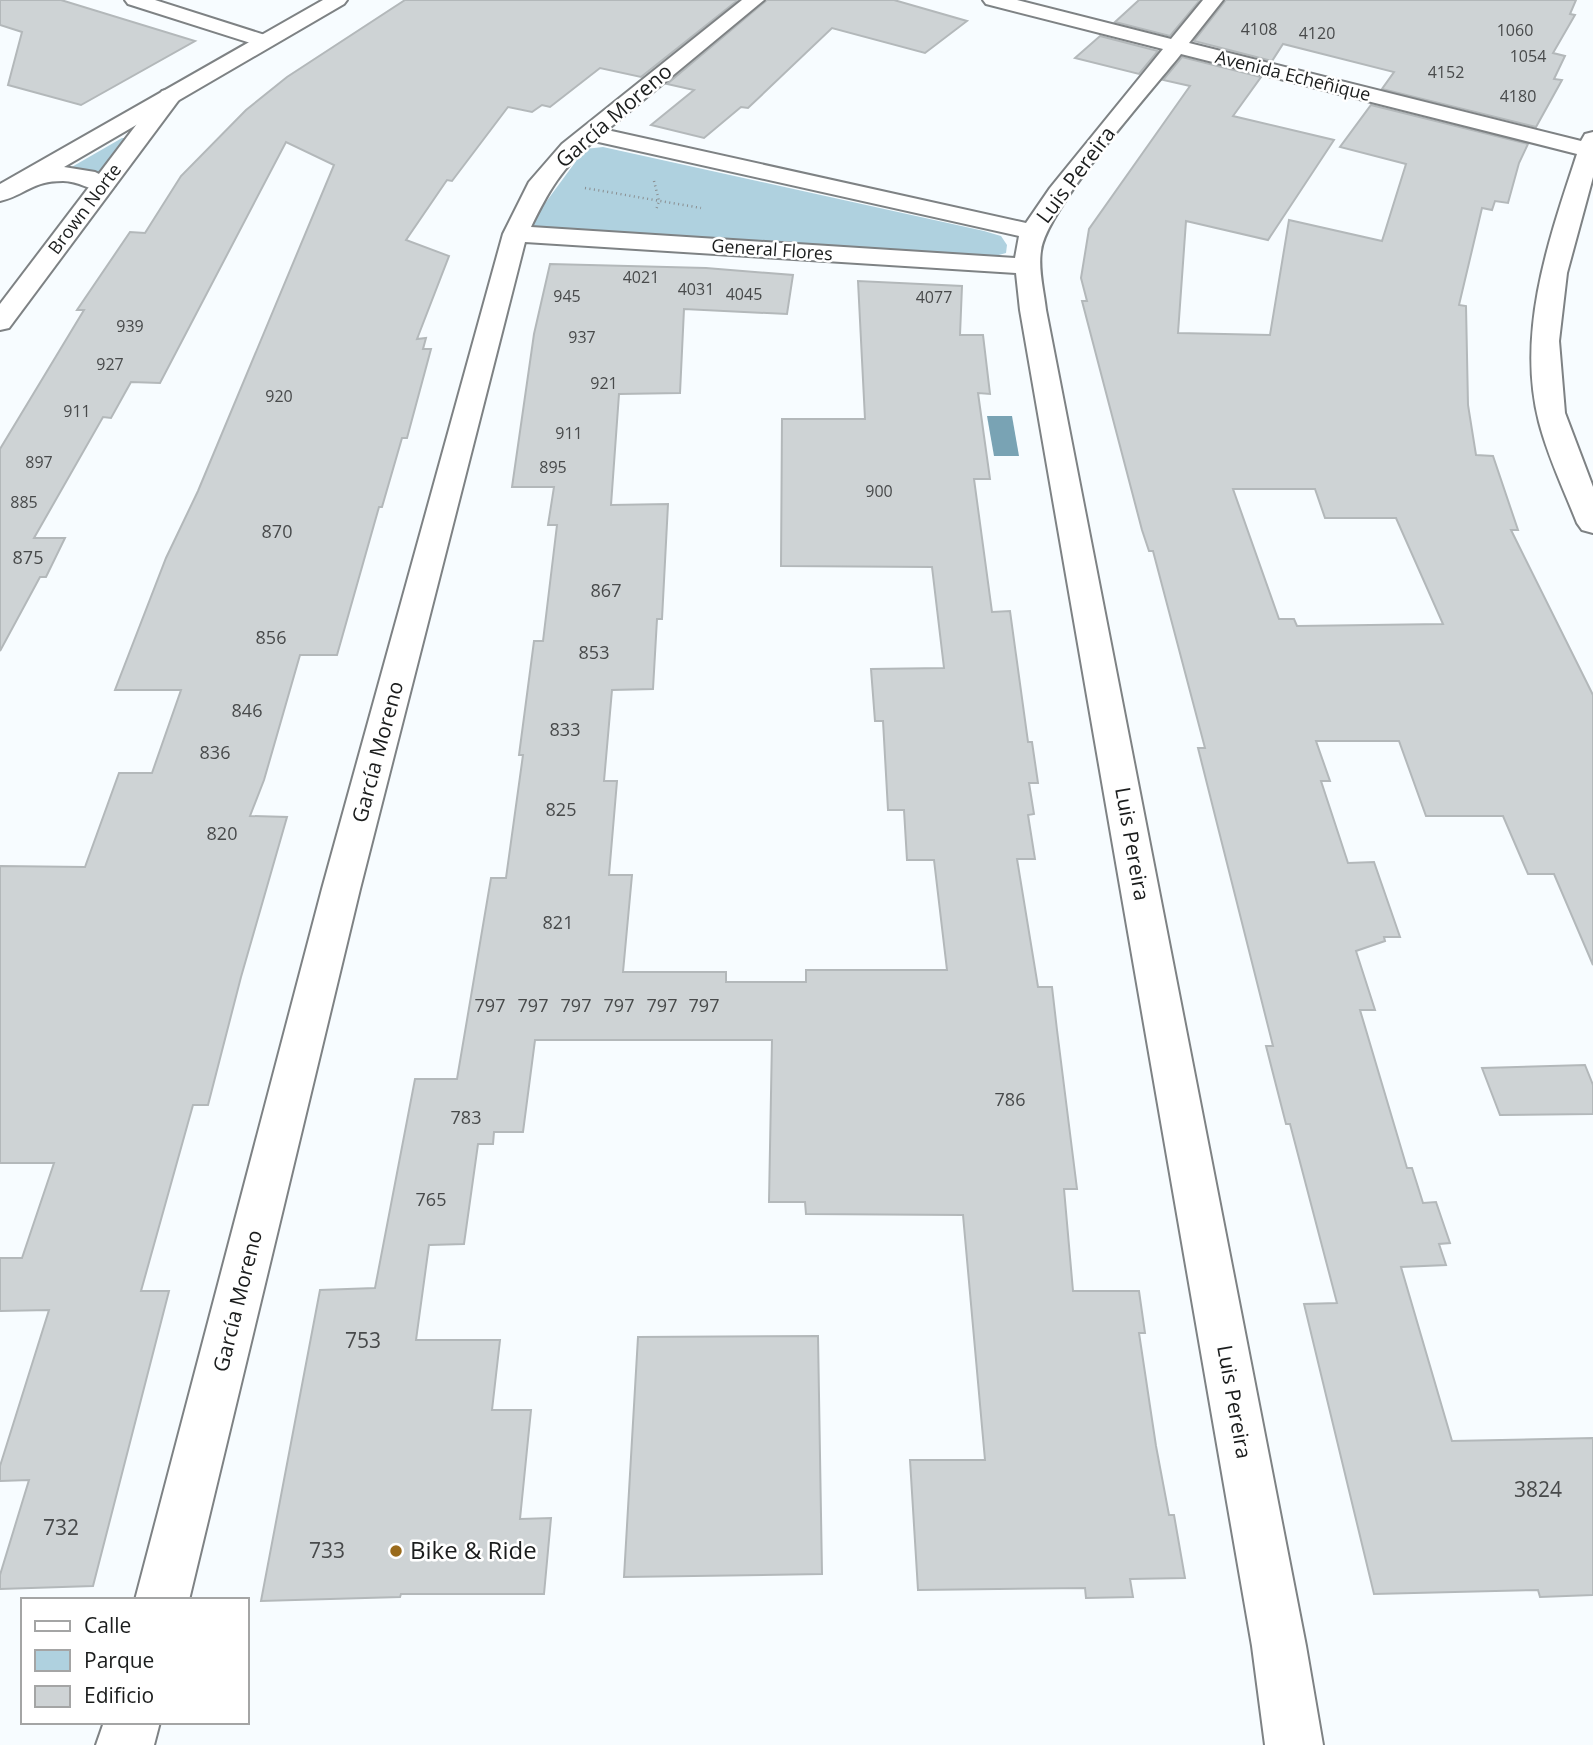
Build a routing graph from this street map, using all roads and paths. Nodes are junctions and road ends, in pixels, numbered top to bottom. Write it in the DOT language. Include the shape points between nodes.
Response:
graph roads {
  1 [pos="135,0"];
  2 [pos="337,0"];
  3 [pos="754,0"];
  4 [pos="993,0"];
  5 [pos="1213,0"];
  6 [pos="264,41"];
  7 [pos="1176,47"];
  8 [pos="170,96"];
  9 [pos="588,133"];
  10 [pos="1592,147"];
  11 [pos="653,148"];
  12 [pos="33,178"];
  13 [pos="541,182"];
  14 [pos="103,185"];
  15 [pos="0,194"];
  16 [pos="659,201"];
  17 [pos="712,210"];
  18 [pos="515,234"];
  19 [pos="640,242"];
  20 [pos="1031,249"];
  21 [pos="0,322"];
  22 [pos="1593,523"];
  23 [pos="163,1598"];
  24 [pos="131,1724"];
  25 [pos="125,1745"];
  26 [pos="1294,1745"];
  1 -- 6 [label="street"];
  2 -- 6 [label="street"];
  3 -- 9 [label="street, García Moreno"];
  4 -- 7 [label="street, Avenida Echeñique"];
  5 -- 7 [label="street, Luis Pereira"];
  6 -- 8 [label="street"];
  7 -- 10 [label="street, Avenida Echeñique"];
  7 -- 20 [label="street, Luis Pereira" via="1058,193"];
  8 -- 12 [label="street"];
  8 -- 14 [label="street, Brown Norte"];
  9 -- 11 [label="street"];
  9 -- 13 [label="street, García Moreno"];
  10 -- 22 [label="street" via="1555,262 1546,320 1551,414"];
  11 -- 16 [label="path" via="649,167"];
  11 -- 20 [label="street"];
  12 -- 14 [label="street" via="72,174"];
  12 -- 15 [label="street"];
  13 -- 16 [label="path"];
  13 -- 18 [label="street, García Moreno"];
  14 -- 21 [label="street, Brown Norte"];
  16 -- 17 [label="path"];
  16 -- 19 [label="path"];
  18 -- 19 [label="street, General Flores"];
  18 -- 23 [label="street, García Moreno" via="341,890"];
  19 -- 20 [label="street, General Flores"];
  20 -- 26 [label="street, Luis Pereira" via="1033,310"];
  24 -- 25 [label="street"];
}
